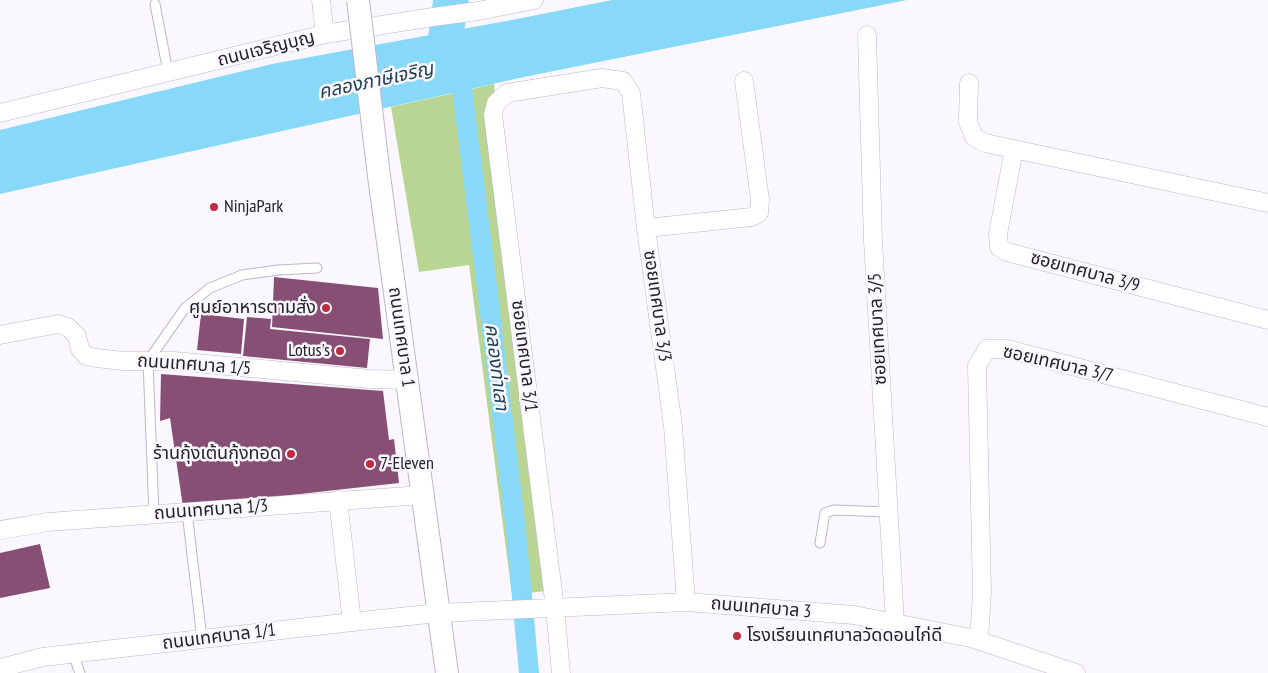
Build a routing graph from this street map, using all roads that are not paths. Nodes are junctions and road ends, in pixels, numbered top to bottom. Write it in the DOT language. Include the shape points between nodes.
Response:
graph roads {
  1 [pos="322,0"];
  2 [pos="358,0"];
  3 [pos="534,0"];
  4 [pos="156,4"];
  5 [pos="325,34"];
  6 [pos="867,35"];
  7 [pos="168,72"];
  8 [pos="744,81"];
  9 [pos="970,83"];
  10 [pos="554,85"];
  11 [pos="0,113"];
  12 [pos="1014,149"];
  13 [pos="1268,203"];
  14 [pos="646,228"];
  15 [pos="317,268"];
  16 [pos="1268,320"];
  17 [pos="0,335"];
  18 [pos="148,361"];
  19 [pos="407,380"];
  20 [pos="1268,418"];
  21 [pos="422,495"];
  22 [pos="338,500"];
  23 [pos="187,512"];
  24 [pos="888,512"];
  25 [pos="154,514"];
  26 [pos="0,530"];
  27 [pos="820,543"];
  28 [pos="686,602"];
  29 [pos="554,608"];
  30 [pos="438,614"];
  31 [pos="352,622"];
  32 [pos="895,623"];
  33 [pos="202,639"];
  34 [pos="979,641"];
  35 [pos="73,654"];
  36 [pos="0,668"];
  37 [pos="80,673"];
  38 [pos="447,673"];
  39 [pos="561,673"];
  40 [pos="1076,673"];
  1 -- 5 [label="street"];
  2 -- 19 [label="street, ถนนเทศบาล 1, bridge"];
  3 -- 5 [label="street, ถนนเจริญบุญ" via="478,12"];
  4 -- 7 [label="lane"];
  5 -- 7 [label="street, ถนนเจริญบุญ"];
  6 -- 24 [label="street, ซอยเทศบาล 3/5" via="872,241"];
  7 -- 11 [label="street, ถนนเจริญบุญ"];
  8 -- 14 [label="street" via="759,213"];
  9 -- 12 [label="street" via="968,122 974,137 985,143"];
  10 -- 14 [label="street, ซอยเทศบาล 3/3" via="613,79 623,81 631,93"];
  10 -- 29 [label="street, ซอยเทศบาล 3/1" via="507,93 496,103 493,115"];
  12 -- 13 [label="street"];
  12 -- 16 [label="street, ซอยเทศบาล 3/9" via="998,234 999,247 1007,252"];
  14 -- 28 [label="street, ซอยเทศบาล 3/3" via="673,426"];
  15 -- 18 [label="lane" via="242,275 210,288 185,308"];
  17 -- 18 [label="street, ถนนเทศบาล 1/5" via="58,324 68,326 86,356"];
  18 -- 19 [label="street, ถนนเทศบาล 1/5"];
  18 -- 25 [label="lane"];
  19 -- 21 [label="street, ถนนเทศบาล 1"];
  20 -- 34 [label="street, ซอยเทศบาล 3/7" via="1006,349 987,350 977,366 982,592"];
  21 -- 22 [label="street, ถนนเทศบาล 1/3"];
  21 -- 30 [label="street, ถนนเทศบาล 1"];
  22 -- 23 [label="street, ถนนเทศบาล 1/3"];
  22 -- 31 [label="street"];
  23 -- 25 [label="street, ถนนเทศบาล 1/3"];
  23 -- 33 [label="lane"];
  24 -- 27 [label="lane" via="834,510 825,513"];
  24 -- 32 [label="street, ซอยเทศบาล 3/5"];
  25 -- 26 [label="street, ถนนเทศบาล 1/3" via="48,522"];
  28 -- 29 [label="street, ถนนเทศบาล 3"];
  28 -- 32 [label="street, ถนนเทศบาล 3" via="854,615"];
  29 -- 30 [label="street, ถนนเทศบาล 3"];
  29 -- 39 [label="street, ซอยเทศบาล 3/1"];
  30 -- 31 [label="street, ถนนเทศบาล 1/1"];
  30 -- 38 [label="street, ถนนเทศบาล 1"];
  31 -- 33 [label="street, ถนนเทศบาล 1/1"];
  32 -- 34 [label="street, ถนนเทศบาล 3"];
  33 -- 35 [label="street, ถนนเทศบาล 1/1"];
  34 -- 40 [label="street, ถนนเทศบาล 3"];
  35 -- 36 [label="street, ถนนเทศบาล 1/1" via="43,657"];
  35 -- 37 [label="lane"];
}
